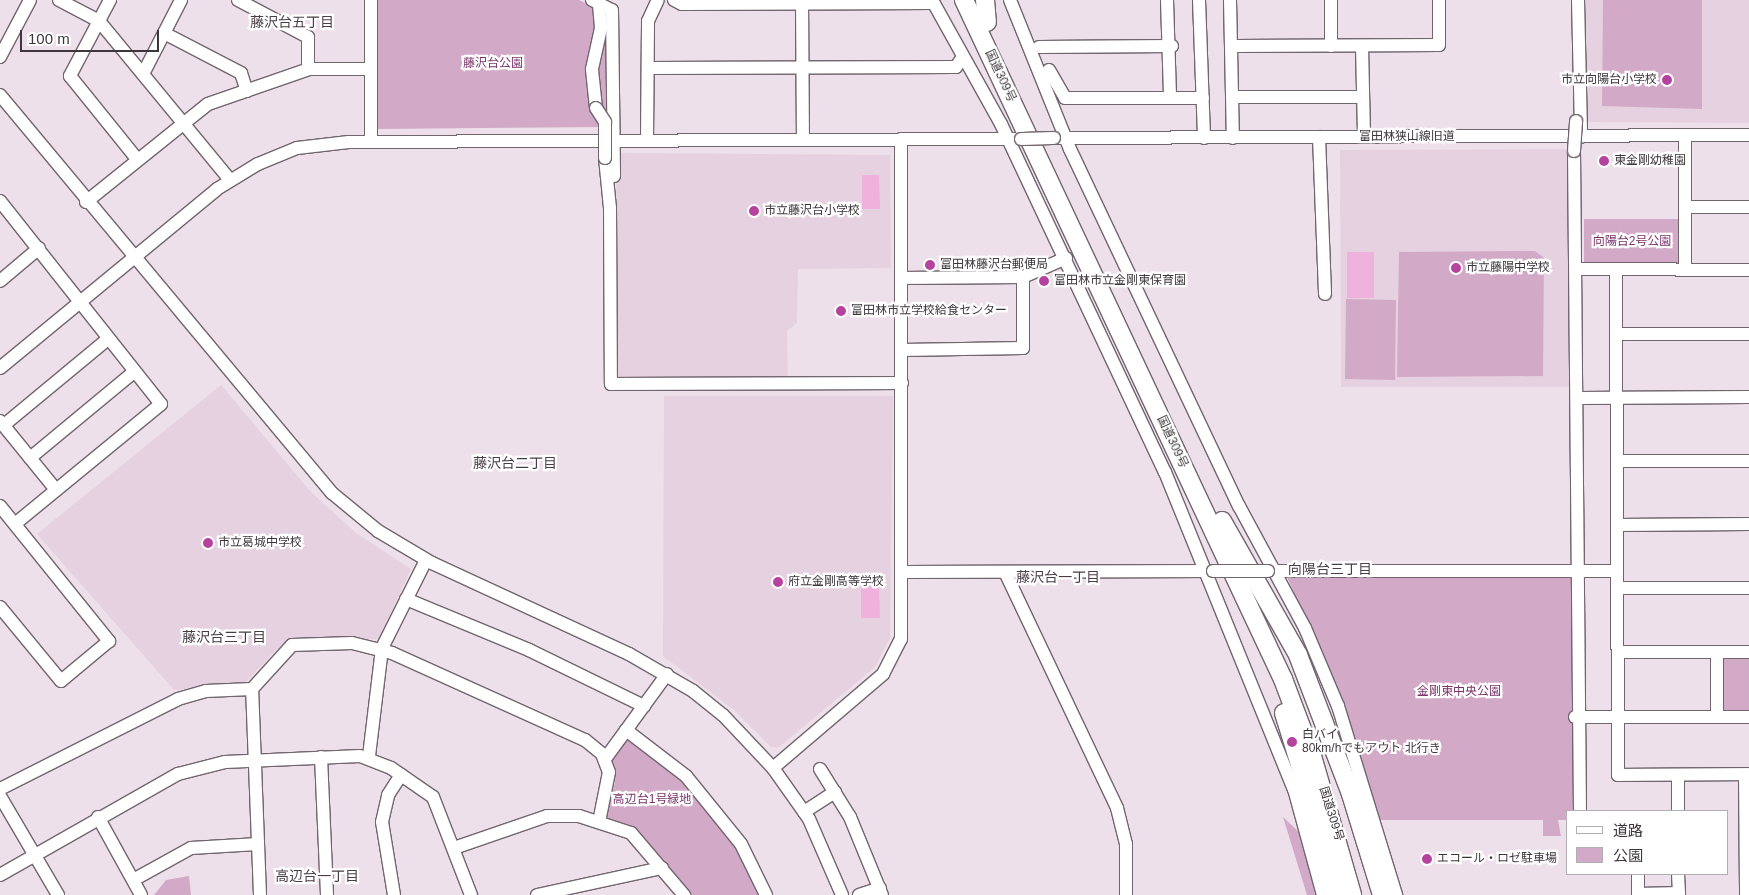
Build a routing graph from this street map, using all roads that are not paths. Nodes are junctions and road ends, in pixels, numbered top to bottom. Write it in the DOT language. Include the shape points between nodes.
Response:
graph roads {
  1 [pos="30,0"];
  2 [pos="59,0"];
  3 [pos="110,0"];
  4 [pos="181,0"];
  5 [pos="238,0"];
  6 [pos="371,0"];
  7 [pos="658,0"];
  8 [pos="674,0"];
  9 [pos="985,0"];
  10 [pos="1010,0"];
  11 [pos="1018,0"];
  12 [pos="1167,0"];
  13 [pos="1199,0"];
  14 [pos="1230,0"];
  15 [pos="1331,0"];
  16 [pos="1439,0"];
  17 [pos="1578,0"];
  18 [pos="933,1"];
  19 [pos="596,2"];
  20 [pos="802,2"];
  21 [pos="969,3"];
  22 [pos="99,21"];
  23 [pos="987,22"];
  24 [pos="164,33"];
  25 [pos="1578,40"];
  26 [pos="1172,46"];
  27 [pos="1234,46"];
  28 [pos="1331,46"];
  29 [pos="1362,46"];
  30 [pos="1039,47"];
  31 [pos="0,57"];
  32 [pos="962,58"];
  33 [pos="802,67"];
  34 [pos="648,68"];
  35 [pos="308,69"];
  36 [pos="371,69"];
  37 [pos="143,74"];
  38 [pos="247,91"];
  39 [pos="0,95"];
  40 [pos="1170,96"];
  41 [pos="1234,97"];
  42 [pos="1363,97"];
  43 [pos="1203,98"];
  44 [pos="184,124"];
  45 [pos="1749,135"];
  46 [pos="1582,136"];
  47 [pos="1685,136"];
  48 [pos="1319,137"];
  49 [pos="1364,137"];
  50 [pos="1060,138"];
  51 [pos="1204,138"];
  52 [pos="1233,138"];
  53 [pos="901,139"];
  54 [pos="1014,139"];
  55 [pos="648,140"];
  56 [pos="803,140"];
  57 [pos="614,141"];
  58 [pos="371,142"];
  59 [pos="137,158"];
  60 [pos="230,180"];
  61 [pos="0,200"];
  62 [pos="86,202"];
  63 [pos="1685,207"];
  64 [pos="1749,207"];
  65 [pos="610,208"];
  66 [pos="1577,213"];
  67 [pos="39,248"];
  68 [pos="1066,258"];
  69 [pos="134,259"];
  70 [pos="1578,270"];
  71 [pos="1685,270"];
  72 [pos="1749,270"];
  73 [pos="1616,271"];
  74 [pos="1023,277"];
  75 [pos="901,278"];
  76 [pos="0,281"];
  77 [pos="1325,294"];
  78 [pos="83,301"];
  79 [pos="1616,334"];
  80 [pos="1749,334"];
  81 [pos="108,339"];
  82 [pos="902,350"];
  83 [pos="0,368"];
  84 [pos="134,372"];
  85 [pos="902,383"];
  86 [pos="1579,398"];
  87 [pos="1616,398"];
  88 [pos="1749,398"];
  89 [pos="2,423"];
  90 [pos="30,458"];
  91 [pos="1617,461"];
  92 [pos="1749,461"];
  93 [pos="1194,488"];
  94 [pos="56,490"];
  95 [pos="0,506"];
  96 [pos="1222,522"];
  97 [pos="15,524"];
  98 [pos="1749,524"];
  99 [pos="1617,525"];
  100 [pos="426,560"];
  101 [pos="1209,571"];
  102 [pos="1272,571"];
  103 [pos="1580,571"];
  104 [pos="1617,571"];
  105 [pos="903,572"];
  106 [pos="1005,572"];
  107 [pos="1617,588"];
  108 [pos="1749,588"];
  109 [pos="406,599"];
  110 [pos="0,607"];
  111 [pos="382,650"];
  112 [pos="1618,652"];
  113 [pos="1717,652"];
  114 [pos="1749,652"];
  115 [pos="667,674"];
  116 [pos="252,689"];
  117 [pos="644,706"];
  118 [pos="1577,717"];
  119 [pos="1618,717"];
  120 [pos="1717,717"];
  121 [pos="1749,717"];
  122 [pos="626,730"];
  123 [pos="369,756"];
  124 [pos="321,757"];
  125 [pos="605,759"];
  126 [pos="254,760"];
  127 [pos="773,768"];
  128 [pos="820,769"];
  129 [pos="401,774"];
  130 [pos="1747,774"];
  131 [pos="1678,775"];
  132 [pos="0,790"];
  133 [pos="835,792"];
  134 [pos="0,796"];
  135 [pos="1580,810"];
  136 [pos="1678,810"];
  137 [pos="804,812"];
  138 [pos="98,817"];
  139 [pos="599,822"];
  140 [pos="258,844"];
  141 [pos="454,848"];
  142 [pos="35,854"];
  143 [pos="662,868"];
  144 [pos="0,875"];
  145 [pos="1638,875"];
  146 [pos="1678,875"];
  147 [pos="135,879"];
  148 [pos="881,891"];
  149 [pos="1679,894"];
  150 [pos="58,895"];
  151 [pos="141,895"];
  152 [pos="260,895"];
  153 [pos="327,895"];
  154 [pos="394,895"];
  155 [pos="471,895"];
  156 [pos="537,895"];
  157 [pos="684,895"];
  158 [pos="766,895"];
  159 [pos="842,895"];
  160 [pos="859,895"];
  161 [pos="1126,895"];
  162 [pos="1323,895"];
  163 [pos="1335,895"];
  164 [pos="1352,895"];
  165 [pos="1364,895"];
  166 [pos="1382,895"];
  167 [pos="1396,895"];
  168 [pos="1634,895"];
  169 [pos="1746,895"];
  1 -- 31 [label="street"];
  2 -- 22 [label="street"];
  3 -- 22 [label="street"];
  4 -- 24 [label="street"];
  5 -- 35 [label="street" via="308,36"];
  6 -- 36 [label="street"];
  7 -- 34 [label="street" via="648,21"];
  8 -- 20 [label="street" via="682,4"];
  9 -- 23 [label="highway"];
  10 -- 50 [label="street"];
  11 -- 30 [label="street"];
  12 -- 26 [label="street"];
  13 -- 43 [label="street"];
  14 -- 27 [label="street"];
  15 -- 28 [label="street"];
  16 -- 29 [label="street" via="1439,45"];
  17 -- 25 [label="street"];
  18 -- 20 [label="street"];
  18 -- 32 [label="street"];
  19 -- 57 [label="street" via="612,10"];
  19 -- 65 [label="street, bridge" via="601,28 592,69 596,108 606,122"];
  20 -- 33 [label="street"];
  21 -- 23 [label="highway, 国道309号"];
  21 -- 93 [label="highway, 国道309号"];
  22 -- 37 [label="street"];
  22 -- 59 [label="street" via="70,76"];
  23 -- 96 [label="highway, 国道309号"];
  24 -- 37 [label="street"];
  24 -- 38 [label="street" via="241,73"];
  25 -- 46 [label="street"];
  25 -- 66 [label="street, bridge" via="1574,150"];
  26 -- 30 [label="street"];
  26 -- 40 [label="street"];
  27 -- 28 [label="street"];
  27 -- 41 [label="street"];
  28 -- 29 [label="street"];
  29 -- 42 [label="street"];
  30 -- 40 [label="street" via="1062,97"];
  32 -- 33 [label="street" via="956,67"];
  32 -- 54 [label="street"];
  33 -- 34 [label="street"];
  33 -- 56 [label="street"];
  34 -- 55 [label="street"];
  35 -- 36 [label="street"];
  35 -- 38 [label="street"];
  36 -- 58 [label="street"];
  37 -- 44 [label="street"];
  38 -- 44 [label="street" via="208,104"];
  39 -- 62 [label="street"];
  40 -- 43 [label="street"];
  41 -- 42 [label="street"];
  41 -- 52 [label="street"];
  42 -- 49 [label="street"];
  43 -- 51 [label="street"];
  44 -- 59 [label="street"];
  44 -- 60 [label="street"];
  45 -- 47 [label="street, 富田林狭山線旧道"];
  46 -- 47 [label="street, 富田林狭山線旧道"];
  46 -- 49 [label="street, 富田林狭山線旧道"];
  46 -- 66 [label="street" via="1581,206"];
  47 -- 63 [label="street"];
  48 -- 49 [label="street, 富田林狭山線旧道"];
  48 -- 52 [label="street, 富田林狭山線旧道"];
  48 -- 77 [label="street"];
  50 -- 51 [label="street, 富田林狭山線旧道"];
  50 -- 54 [label="street, 富田林狭山線旧道, bridge"];
  50 -- 102 [label="street"];
  51 -- 52 [label="street, 富田林狭山線旧道"];
  53 -- 54 [label="street, 富田林狭山線旧道"];
  53 -- 56 [label="street, 富田林狭山線旧道"];
  53 -- 75 [label="street"];
  54 -- 68 [label="street"];
  55 -- 56 [label="street, 富田林狭山線旧道"];
  55 -- 57 [label="street, 富田林狭山線旧道"];
  57 -- 58 [label="street, 富田林狭山線旧道"];
  57 -- 65 [label="street"];
  58 -- 60 [label="street, 富田林狭山線旧道" via="297,148"];
  59 -- 62 [label="street"];
  60 -- 69 [label="street, 富田林狭山線旧道"];
  61 -- 67 [label="street"];
  62 -- 69 [label="street"];
  63 -- 64 [label="street"];
  63 -- 71 [label="street"];
  65 -- 85 [label="street" via="611,384"];
  66 -- 70 [label="street"];
  67 -- 76 [label="street"];
  67 -- 78 [label="street"];
  68 -- 74 [label="street"];
  68 -- 101 [label="street"];
  69 -- 78 [label="street, 富田林狭山線旧道"];
  69 -- 100 [label="street" via="312,473 355,514"];
  70 -- 73 [label="street"];
  70 -- 86 [label="street"];
  71 -- 72 [label="street"];
  71 -- 73 [label="street"];
  73 -- 79 [label="street"];
  74 -- 75 [label="street"];
  74 -- 82 [label="street" via="1023,348"];
  75 -- 82 [label="street"];
  78 -- 81 [label="street"];
  78 -- 83 [label="street, 富田林狭山線旧道"];
  79 -- 80 [label="street"];
  79 -- 87 [label="street"];
  81 -- 84 [label="street"];
  81 -- 89 [label="street"];
  82 -- 85 [label="street"];
  84 -- 90 [label="street"];
  84 -- 94 [label="street" via="161,404"];
  85 -- 105 [label="street"];
  86 -- 87 [label="street"];
  86 -- 103 [label="street"];
  87 -- 88 [label="street"];
  87 -- 91 [label="street"];
  89 -- 90 [label="street"];
  90 -- 94 [label="street"];
  91 -- 92 [label="street"];
  91 -- 99 [label="street"];
  93 -- 163 [label="highway" via="1292,736"];
  93 -- 164 [label="highway, 国道309号" via="1294,706"];
  94 -- 97 [label="street"];
  95 -- 97 [label="street"];
  96 -- 165 [label="highway, 国道309号" via="1312,724"];
  96 -- 166 [label="highway" via="1298,655 1351,794"];
  97 -- 110 [label="street" via="109,641 61,681"];
  98 -- 99 [label="street"];
  99 -- 104 [label="street"];
  100 -- 109 [label="street"];
  100 -- 115 [label="street"];
  101 -- 102 [label="street, bridge"];
  101 -- 106 [label="street"];
  101 -- 162 [label="street" via="1294,789"];
  102 -- 103 [label="street"];
  102 -- 167 [label="street" via="1338,706"];
  103 -- 104 [label="street"];
  103 -- 118 [label="street"];
  104 -- 107 [label="street"];
  105 -- 106 [label="street"];
  105 -- 127 [label="street" via="903,626 891,663"];
  106 -- 161 [label="street" via="1117,808 1126,844"];
  107 -- 108 [label="street"];
  107 -- 112 [label="street"];
  109 -- 111 [label="street"];
  109 -- 117 [label="street" via="530,650"];
  111 -- 116 [label="street" via="352,643 292,646"];
  111 -- 123 [label="street"];
  111 -- 125 [label="street" via="585,740"];
  112 -- 113 [label="street"];
  112 -- 119 [label="street"];
  113 -- 114 [label="street"];
  113 -- 120 [label="street"];
  115 -- 117 [label="street"];
  115 -- 127 [label="street" via="723,715"];
  116 -- 126 [label="street"];
  116 -- 132 [label="street" via="206,691 178,699"];
  117 -- 122 [label="street"];
  118 -- 119 [label="street"];
  118 -- 135 [label="street"];
  119 -- 120 [label="street"];
  119 -- 131 [label="street" via="1618,775"];
  120 -- 121 [label="street"];
  122 -- 125 [label="street"];
  122 -- 158 [label="street" via="686,776 741,844"];
  123 -- 124 [label="street"];
  123 -- 129 [label="street"];
  124 -- 126 [label="street"];
  124 -- 153 [label="street"];
  125 -- 139 [label="street" via="609,780"];
  126 -- 138 [label="street" via="178,774"];
  126 -- 140 [label="street"];
  127 -- 137 [label="street"];
  128 -- 133 [label="street"];
  129 -- 141 [label="street" via="433,797"];
  129 -- 154 [label="street" via="388,795 382,822"];
  130 -- 131 [label="street"];
  130 -- 169 [label="street"];
  131 -- 136 [label="street"];
  133 -- 137 [label="street"];
  133 -- 148 [label="street"];
  134 -- 142 [label="street"];
  137 -- 159 [label="street"];
  138 -- 142 [label="street"];
  138 -- 147 [label="street"];
  139 -- 141 [label="street" via="547,816"];
  139 -- 143 [label="street" via="631,833"];
  140 -- 147 [label="street" via="191,848"];
  140 -- 152 [label="street"];
  141 -- 155 [label="street"];
  142 -- 144 [label="street"];
  142 -- 150 [label="street"];
  143 -- 156 [label="street"];
  143 -- 157 [label="street"];
  145 -- 168 [label="street"];
  146 -- 149 [label="street"];
  147 -- 151 [label="street"];
  148 -- 160 [label="street"];
  149 -- 168 [label="street"];
}
